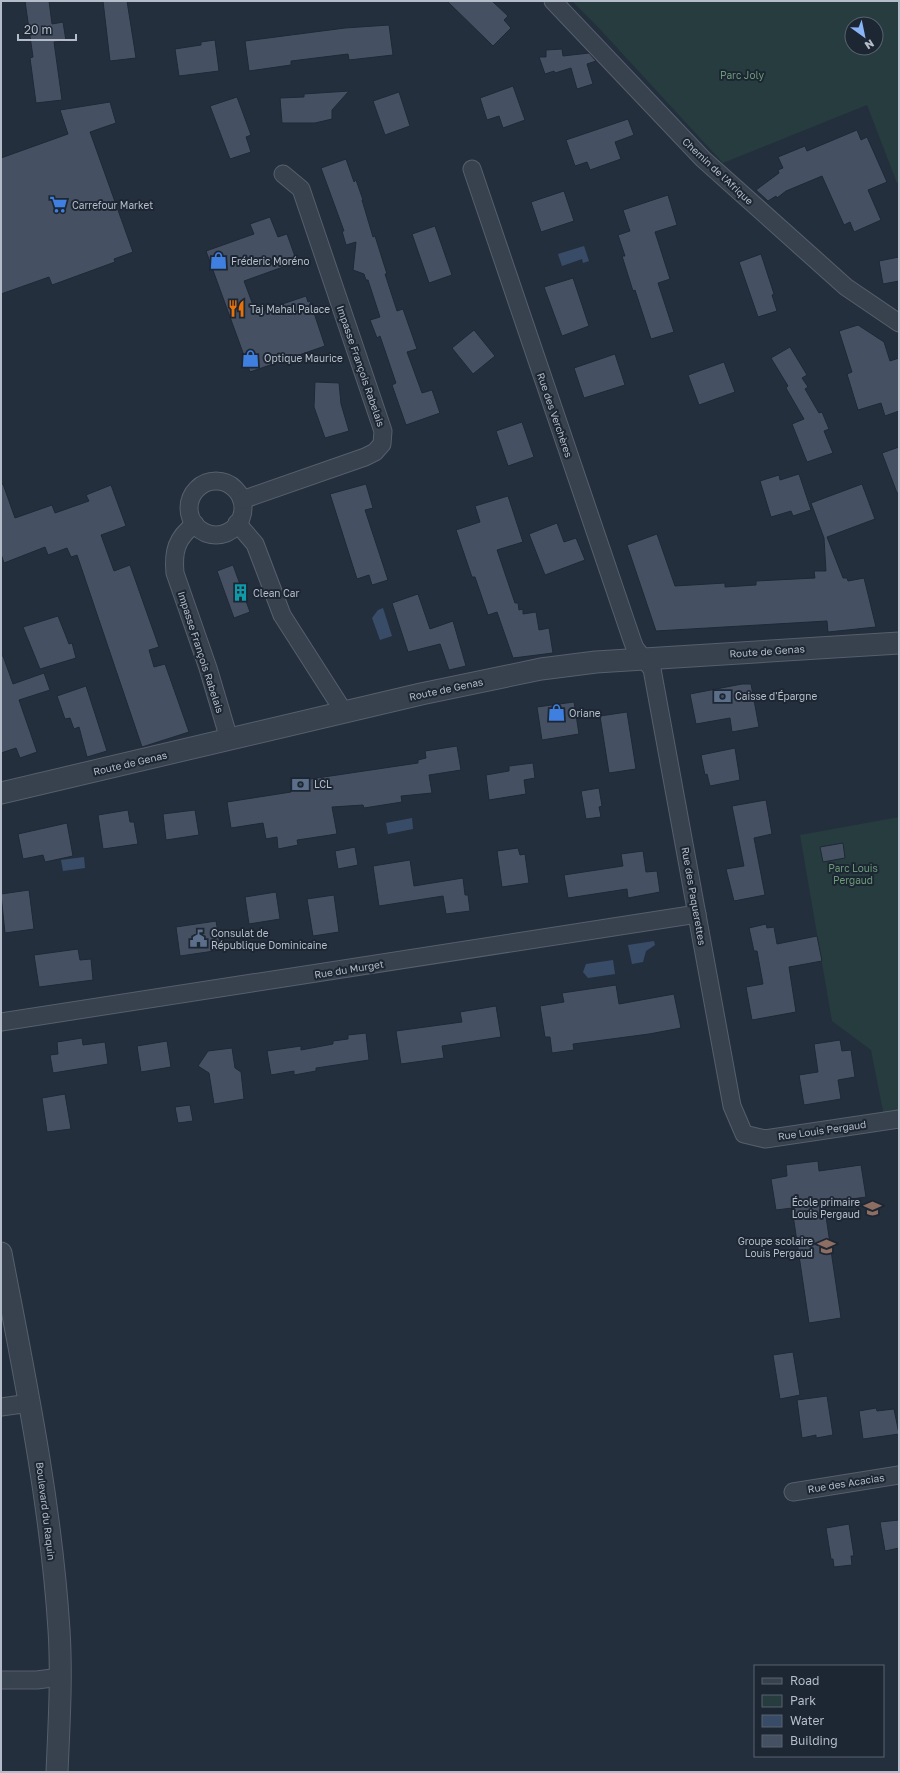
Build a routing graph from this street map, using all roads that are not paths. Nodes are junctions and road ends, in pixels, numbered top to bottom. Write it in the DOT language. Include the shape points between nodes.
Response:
graph roads {
  1 [pos="554,1"];
  2 [pos="472,169"];
  3 [pos="283,174"];
  4 [pos="899,323"];
  5 [pos="242,500"];
  6 [pos="237,523"];
  7 [pos="195,524"];
  8 [pos="899,643"];
  9 [pos="644,660"];
  10 [pos="344,712"];
  11 [pos="229,739"];
  12 [pos="1,793"];
  13 [pos="697,914"];
  14 [pos="1,1022"];
  15 [pos="899,1119"];
  16 [pos="744,1134"];
  17 [pos="1,1253"];
  18 [pos="30,1403"];
  19 [pos="1,1407"];
  20 [pos="899,1475"];
  21 [pos="793,1492"];
  22 [pos="60,1677"];
  23 [pos="1,1680"];
  24 [pos="57,1772"];
  1 -- 4 [label="street, Chemin de l'Afrique" via="703,159 846,287"];
  2 -- 9 [label="street, Rue des Verchères" via="634,648"];
  3 -- 5 [label="street, Impasse François Rabelais" via="301,189 382,431 382,444 375,452 365,457"];
  5 -- 6 [label="street" via="242,514"];
  5 -- 7 [label="street" via="231,485 223,482 206,482 198,487 190,501 190,517"];
  6 -- 7 [label="street" via="228,532 214,534 200,530"];
  6 -- 10 [label="street" via="255,544 282,615"];
  7 -- 11 [label="street, Impasse François Rabelais" via="188,529 175,549 175,573"];
  8 -- 9 [label="street, Route de Genas"];
  9 -- 10 [label="street, Route de Genas" via="596,662 541,669"];
  9 -- 13 [label="street, Rue des Paquerettes" via="652,669"];
  10 -- 11 [label="street, Route de Genas"];
  11 -- 12 [label="street, Route de Genas"];
  13 -- 14 [label="street, Rue du Murget"];
  13 -- 16 [label="street, Rue des Paquerettes" via="732,1106"];
  15 -- 16 [label="street, Rue Louis Pergaud" via="765,1139"];
  17 -- 18 [label="street, Boulevard du Raquin"];
  18 -- 19 [label="street"];
  18 -- 22 [label="street, Boulevard du Raquin" via="46,1504 57,1607"];
  20 -- 21 [label="street, Rue des Acacias"];
  22 -- 23 [label="street"];
  22 -- 24 [label="street, Boulevard du Raquin"];
}
